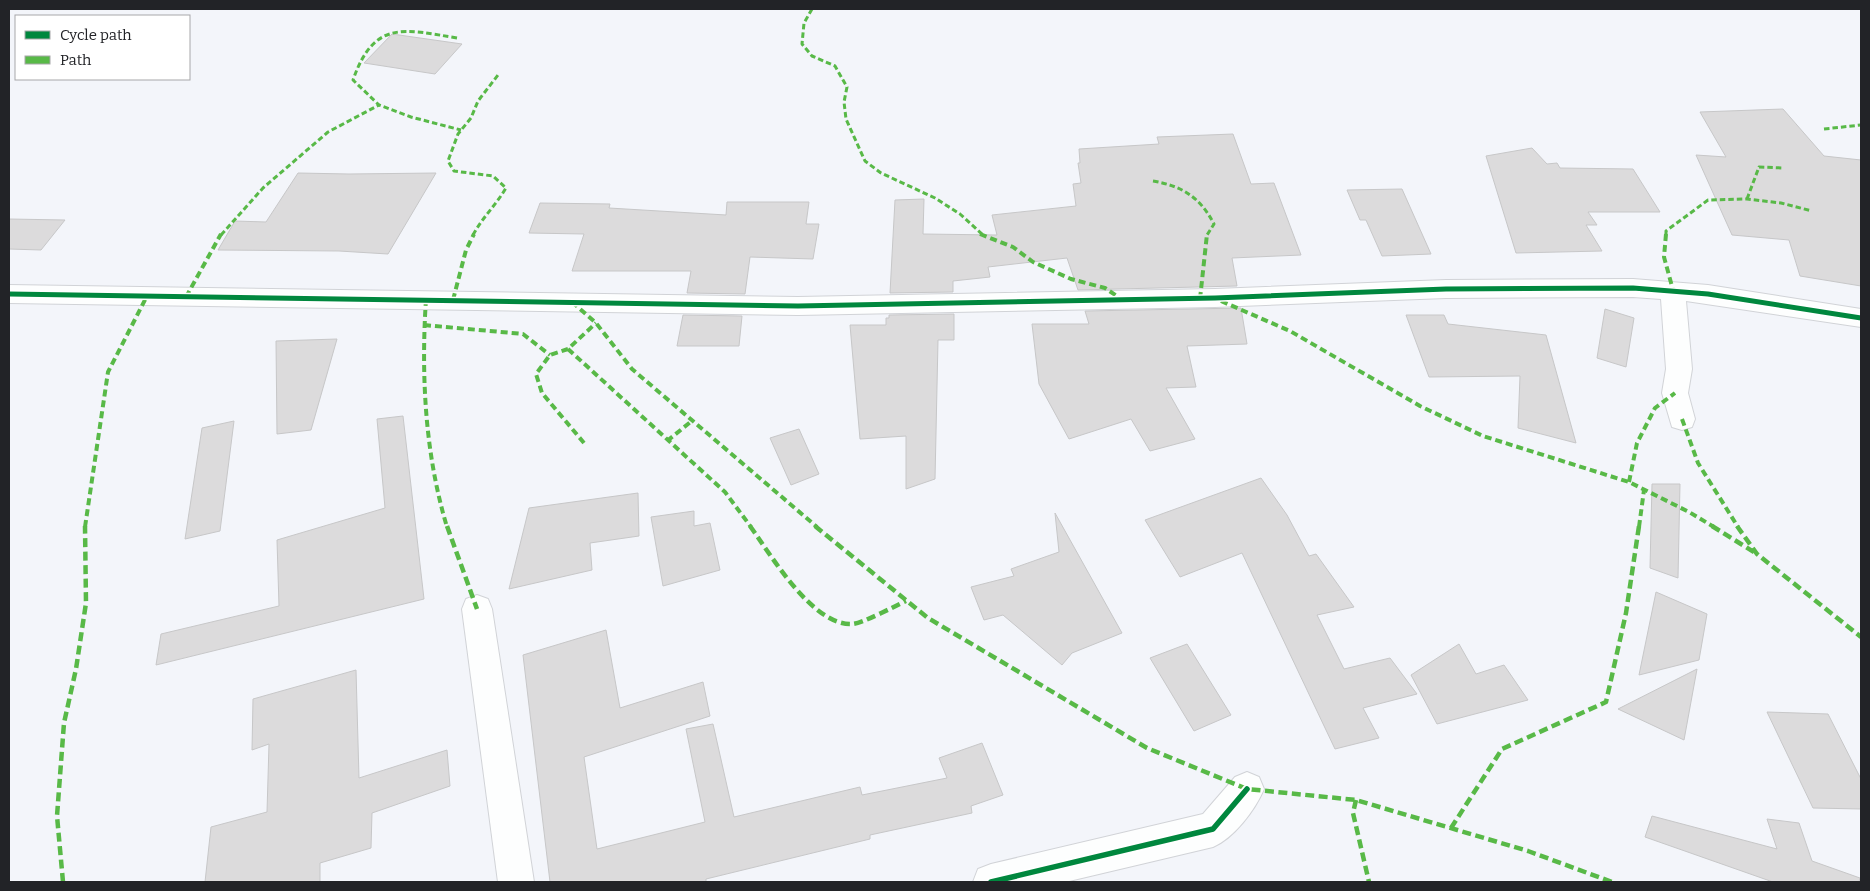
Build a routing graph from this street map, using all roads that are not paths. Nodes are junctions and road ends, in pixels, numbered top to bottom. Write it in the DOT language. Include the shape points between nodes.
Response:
graph roads {
  1 [pos="1673,290"];
  2 [pos="9,294"];
  3 [pos="1861,318"];
  4 [pos="1682,419"];
  5 [pos="477,609"];
  6 [pos="1247,789"];
  7 [pos="516,882"];
  8 [pos="991,882"];
  1 -- 2 [label="street" via="1446,289 1207,299 798,306"];
  1 -- 3 [label="street"];
  1 -- 4 [label="street" via="1679,369 1675,393"];
  5 -- 7 [label="street"];
  6 -- 8 [label="street" via="1213,829"];
}
